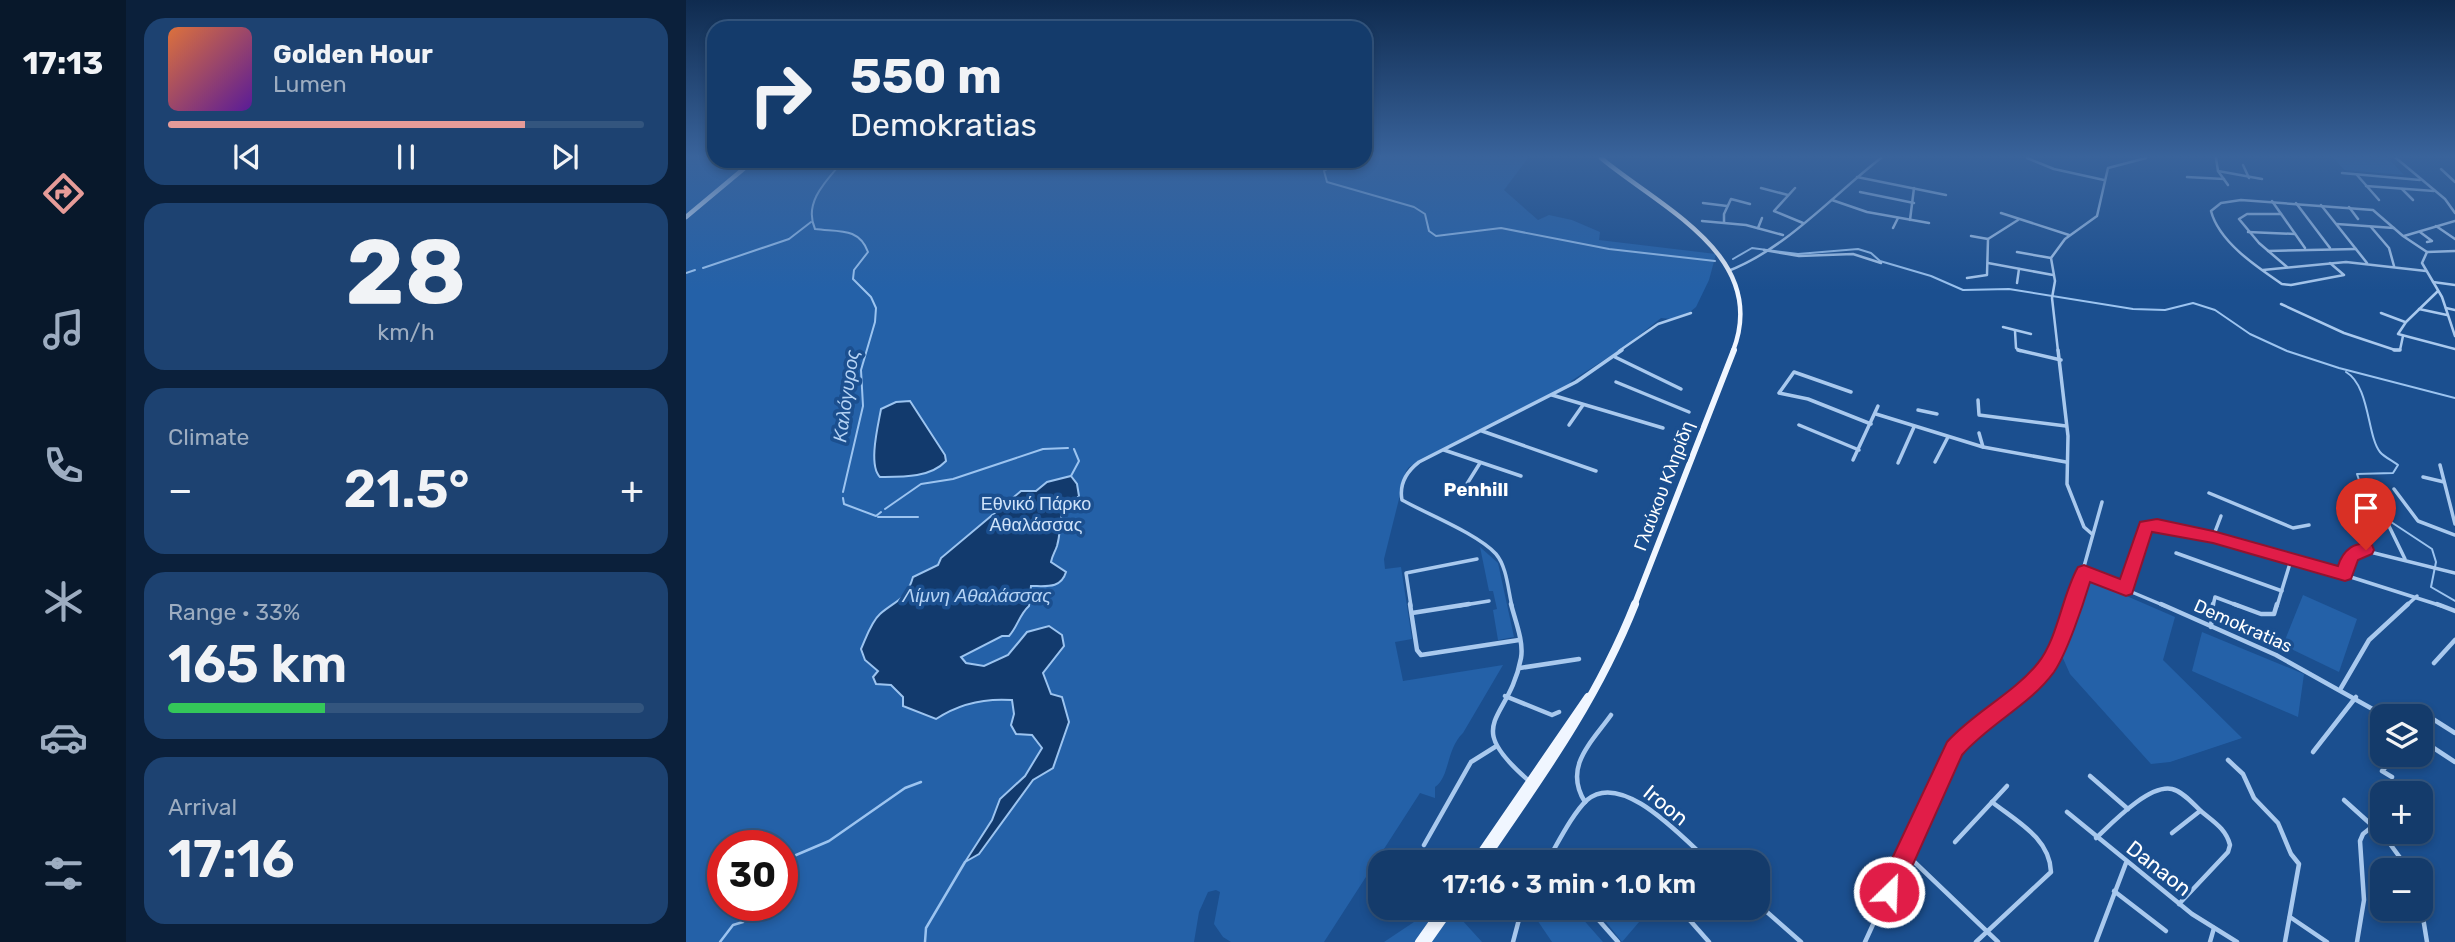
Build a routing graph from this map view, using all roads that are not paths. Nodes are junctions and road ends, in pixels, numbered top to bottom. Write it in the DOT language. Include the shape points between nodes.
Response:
graph roads {
  1 [pos="704,202"];
  2 [pos="1656,202"];
  3 [pos="1729,202"];
  4 [pos="1742,202"];
  5 [pos="1782,202"];
  6 [pos="1829,202"];
  7 [pos="1839,202"];
  8 [pos="1909,202"];
  9 [pos="2101,202"];
  10 [pos="2225,202"];
  11 [pos="2273,202"];
  12 [pos="2296,202"];
  13 [pos="1703,203"];
  14 [pos="1914,203"];
  15 [pos="1750,204"];
  16 [pos="2321,205"];
  17 [pos="1727,206"];
  18 [pos="2349,207"];
  19 [pos="2001,213"];
  20 [pos="2281,214"];
  21 [pos="686,217"];
  22 [pos="1762,218"];
  23 [pos="1898,218"];
  24 [pos="2358,219"];
  25 [pos="1910,220"];
  26 [pos="2018,220"];
  27 [pos="1702,221"];
  28 [pos="2455,221"];
  29 [pos="1724,222"];
  30 [pos="1802,223"];
  31 [pos="1928,223"];
  32 [pos="2337,224"];
  33 [pos="2436,226"];
  34 [pos="2371,227"];
  35 [pos="1758,228"];
  36 [pos="1893,228"];
  37 [pos="2394,228"];
  38 [pos="2248,232"];
  39 [pos="2420,232"];
  40 [pos="2295,234"];
  41 [pos="1783,235"];
  42 [pos="2070,235"];
  43 [pos="1971,236"];
  44 [pos="2403,236"];
  45 [pos="1988,239"];
  46 [pos="2455,239"];
  47 [pos="2427,242"];
  48 [pos="2306,248"];
  49 [pos="2330,248"];
  50 [pos="1765,249"];
  51 [pos="2356,249"];
  52 [pos="2268,251"];
  53 [pos="2455,251"];
  54 [pos="2017,252"];
  55 [pos="2427,252"];
  56 [pos="2051,258"];
  57 [pos="1881,263"];
  58 [pos="1988,263"];
  59 [pos="2330,263"];
  60 [pos="2367,263"];
  61 [pos="2394,266"];
  62 [pos="2287,267"];
  63 [pos="2019,269"];
  64 [pos="2263,270"];
  65 [pos="1730,271"];
  66 [pos="2426,271"];
  67 [pos="2053,275"];
  68 [pos="1967,278"];
  69 [pos="2433,282"];
  70 [pos="2017,283"];
  71 [pos="2455,285"];
  72 [pos="2438,291"];
  73 [pos="2281,304"];
  74 [pos="2446,308"];
  75 [pos="2419,309"];
  76 [pos="2455,310"];
  77 [pos="1691,313"];
  78 [pos="2381,313"];
  79 [pos="2448,315"];
  80 [pos="2406,322"];
  81 [pos="2003,327"];
  82 [pos="2015,331"];
  83 [pos="2454,332"];
  84 [pos="2031,334"];
  85 [pos="2403,336"];
  86 [pos="2455,349"];
  87 [pos="1615,357"];
  88 [pos="2061,360"];
  89 [pos="1616,383"];
  90 [pos="1681,389"];
  91 [pos="1851,392"];
  92 [pos="1552,395"];
  93 [pos="1978,400"];
  94 [pos="1583,405"];
  95 [pos="1878,405"];
  96 [pos="1918,410"];
  97 [pos="1689,412"];
  98 [pos="1937,414"];
  99 [pos="1876,415"];
  100 [pos="1871,424"];
  101 [pos="1569,425"];
  102 [pos="1799,425"];
  103 [pos="1914,426"];
  104 [pos="2066,426"];
  105 [pos="1663,428"];
  106 [pos="1481,431"];
  107 [pos="1979,433"];
  108 [pos="1948,437"];
  109 [pos="1983,447"];
  110 [pos="1444,450"];
  111 [pos="1858,450"];
  112 [pos="1853,460"];
  113 [pos="1935,462"];
  114 [pos="2066,462"];
  115 [pos="1480,463"];
  116 [pos="1898,463"];
  117 [pos="2440,465"];
  118 [pos="1596,471"];
  119 [pos="1521,476"];
  120 [pos="2423,477"];
  121 [pos="2444,482"];
  122 [pos="2394,489"];
  123 [pos="2208,493"];
  124 [pos="1460,495"];
  125 [pos="2102,502"];
  126 [pos="2453,508"];
  127 [pos="2221,516"];
  128 [pos="2388,524"];
  129 [pos="2455,524"];
  130 [pos="2309,525"];
  131 [pos="2092,534"];
  132 [pos="2455,535"];
  133 [pos="2213,537"];
  134 [pos="2176,553"];
  135 [pos="1477,559"];
  136 [pos="2405,559"];
  137 [pos="2291,560"];
  138 [pos="2084,572"];
  139 [pos="2455,573"];
  140 [pos="2345,574"];
  141 [pos="2126,589"];
  142 [pos="2282,592"];
  143 [pos="2418,596"];
  144 [pos="1489,601"];
  145 [pos="2455,611"];
  146 [pos="1412,613"];
  147 [pos="2211,627"];
  148 [pos="1520,640"];
  149 [pos="2455,640"];
  150 [pos="1579,659"];
  151 [pos="2434,663"];
  152 [pos="1520,668"];
  153 [pos="2342,688"];
  154 [pos="1505,696"];
  155 [pos="2356,697"];
  156 [pos="2370,706"];
  157 [pos="1559,712"];
  158 [pos="1611,715"];
  159 [pos="2433,719"];
  160 [pos="2455,733"];
  161 [pos="1495,747"];
  162 [pos="2433,747"];
  163 [pos="2313,752"];
  164 [pos="2228,760"];
  165 [pos="2454,760"];
  166 [pos="2386,767"];
  167 [pos="2090,776"];
  168 [pos="2392,777"];
  169 [pos="1533,784"];
  170 [pos="2007,786"];
  171 [pos="2344,800"];
  172 [pos="1586,802"];
  173 [pos="1992,802"];
  174 [pos="2128,809"];
  175 [pos="2200,811"];
  176 [pos="2067,812"];
  177 [pos="2370,823"];
  178 [pos="2370,829"];
  179 [pos="2172,833"];
  180 [pos="2096,838"];
  181 [pos="1955,842"];
  182 [pos="2391,844"];
  183 [pos="1424,845"];
  184 [pos="1485,850"];
  185 [pos="1490,850"];
  186 [pos="1555,850"];
  187 [pos="1695,850"];
  188 [pos="1906,854"];
  189 [pos="2401,858"];
  190 [pos="2126,863"];
  191 [pos="2114,891"];
  192 [pos="2179,904"];
  193 [pos="1770,915"];
  194 [pos="2290,917"];
  195 [pos="1435,920"];
  196 [pos="1443,920"];
  197 [pos="1519,920"];
  198 [pos="1599,920"];
  199 [pos="1690,920"];
  200 [pos="2424,921"];
  201 [pos="2214,928"];
  202 [pos="1985,931"];
  203 [pos="2166,931"];
  204 [pos="1419,942"];
  205 [pos="1427,942"];
  206 [pos="1513,942"];
  207 [pos="1618,942"];
  208 [pos="1709,942"];
  209 [pos="1801,942"];
  210 [pos="1865,942"];
  211 [pos="1976,942"];
  212 [pos="1998,942"];
  213 [pos="2096,942"];
  214 [pos="2210,942"];
  215 [pos="2237,942"];
  216 [pos="2285,942"];
  217 [pos="2327,942"];
  218 [pos="2357,942"];
  219 [pos="2427,942"];
  1 -- 21 [label="main road"];
  2 -- 65 [label="main road, Γλαύκου Κληρίδη" via="1704,240"];
  3 -- 17 [label="street"];
  4 -- 15 [label="street"];
  5 -- 30 [label="street" via="1774,211"];
  6 -- 30 [label="street"];
  7 -- 23 [label="street"];
  8 -- 14 [label="street"];
  9 -- 42 [label="street" via="2089,224"];
  10 -- 64 [label="street" via="2211,212 2216,224"];
  11 -- 20 [label="street"];
  12 -- 16 [label="street"];
  12 -- 49 [label="street"];
  13 -- 17 [label="street"];
  14 -- 25 [label="street"];
  16 -- 18 [label="street"];
  16 -- 32 [label="street"];
  17 -- 29 [label="street"];
  18 -- 24 [label="street"];
  18 -- 37 [label="street" via="2375,211"];
  19 -- 26 [label="street"];
  20 -- 38 [label="street" via="2241,216"];
  20 -- 40 [label="street"];
  22 -- 35 [label="street"];
  23 -- 25 [label="street"];
  23 -- 36 [label="street"];
  25 -- 31 [label="street"];
  26 -- 42 [label="street"];
  26 -- 45 [label="street"];
  27 -- 29 [label="street"];
  28 -- 33 [label="street"];
  29 -- 35 [label="street"];
  30 -- 41 [label="street"];
  32 -- 34 [label="street"];
  32 -- 51 [label="street"];
  33 -- 39 [label="street"];
  33 -- 46 [label="street"];
  34 -- 37 [label="street"];
  34 -- 61 [label="street" via="2389,248"];
  35 -- 41 [label="street"];
  37 -- 44 [label="street"];
  38 -- 40 [label="street"];
  38 -- 52 [label="street"];
  39 -- 44 [label="street"];
  39 -- 47 [label="street" via="2432,241"];
  40 -- 48 [label="street"];
  41 -- 50 [label="street"];
  42 -- 56 [label="street"];
  43 -- 45 [label="street"];
  44 -- 55 [label="street"];
  45 -- 58 [label="street"];
  48 -- 49 [label="street"];
  48 -- 52 [label="street"];
  49 -- 51 [label="street"];
  50 -- 57 [label="street" via="1807,257 1848,252"];
  50 -- 65 [label="street"];
  51 -- 60 [label="street"];
  52 -- 62 [label="street"];
  53 -- 55 [label="street"];
  54 -- 56 [label="street"];
  55 -- 66 [label="street" via="2422,263"];
  56 -- 67 [label="street"];
  58 -- 63 [label="street"];
  58 -- 68 [label="street" via="1986,277"];
  59 -- 60 [label="street"];
  59 -- 62 [label="street"];
  59 -- 64 [label="street" via="2344,275 2287,285"];
  60 -- 61 [label="street"];
  61 -- 66 [label="street"];
  62 -- 64 [label="street"];
  63 -- 67 [label="street"];
  63 -- 70 [label="street"];
  65 -- 169 [label="main road, Γλαύκου Κληρίδη" via="1741,315 1737,341 1720,386 1607,666 1572,733"];
  66 -- 69 [label="street"];
  67 -- 88 [label="street"];
  69 -- 71 [label="street"];
  69 -- 72 [label="street"];
  72 -- 74 [label="street"];
  72 -- 75 [label="street"];
  73 -- 85 [label="street" via="2395,350 2400,350"];
  74 -- 76 [label="street"];
  74 -- 79 [label="street"];
  75 -- 79 [label="street"];
  75 -- 80 [label="street"];
  77 -- 87 [label="street" via="1651,328"];
  78 -- 80 [label="street"];
  79 -- 83 [label="street"];
  80 -- 85 [label="street" via="2398,334"];
  81 -- 82 [label="street"];
  82 -- 84 [label="street"];
  82 -- 88 [label="street" via="2019,351"];
  85 -- 86 [label="street"];
  87 -- 90 [label="street"];
  87 -- 92 [label="street"];
  88 -- 104 [label="street"];
  89 -- 97 [label="street"];
  91 -- 100 [label="street" via="1794,372 1779,393 1808,399"];
  92 -- 94 [label="street"];
  92 -- 106 [label="street"];
  93 -- 104 [label="street" via="1979,415"];
  94 -- 101 [label="street"];
  94 -- 105 [label="street"];
  95 -- 99 [label="street"];
  96 -- 98 [label="street"];
  99 -- 100 [label="street"];
  99 -- 103 [label="street"];
  100 -- 111 [label="street"];
  102 -- 111 [label="street"];
  103 -- 108 [label="street"];
  103 -- 116 [label="street"];
  104 -- 114 [label="street"];
  106 -- 110 [label="street"];
  106 -- 118 [label="street"];
  107 -- 109 [label="street"];
  108 -- 109 [label="street"];
  108 -- 113 [label="street"];
  109 -- 114 [label="street"];
  110 -- 115 [label="street"];
  110 -- 148 [label="street" via="1412,467 1400,495 1407,504 1497,555"];
  111 -- 112 [label="street"];
  114 -- 131 [label="street" via="2067,487 2083,525"];
  115 -- 119 [label="street"];
  115 -- 124 [label="street"];
  117 -- 121 [label="street"];
  120 -- 121 [label="street"];
  121 -- 126 [label="street"];
  122 -- 132 [label="street" via="2417,521"];
  123 -- 130 [label="street" via="2293,528"];
  125 -- 131 [label="street"];
  126 -- 129 [label="street"];
  127 -- 133 [label="street"];
  128 -- 136 [label="street"];
  131 -- 138 [label="street"];
  133 -- 137 [label="street"];
  133 -- 141 [label="street" via="2146,526"];
  134 -- 142 [label="street"];
  135 -- 146 [label="street" via="1406,573"];
  136 -- 139 [label="street"];
  136 -- 140 [label="street" via="2362,550 2350,557"];
  137 -- 140 [label="street"];
  137 -- 142 [label="street"];
  138 -- 141 [label="street, Demokratias"];
  138 -- 188 [label="street" via="2047,666 1954,748"];
  140 -- 143 [label="street"];
  141 -- 147 [label="street, Demokratias"];
  142 -- 147 [label="street" via="2275,612 2268,615 2214,598"];
  143 -- 145 [label="street"];
  143 -- 153 [label="street" via="2369,640"];
  144 -- 146 [label="street"];
  146 -- 148 [label="street" via="1420,655"];
  147 -- 153 [label="street, Demokratias"];
  148 -- 152 [label="street"];
  149 -- 151 [label="street"];
  150 -- 152 [label="street"];
  152 -- 154 [label="street"];
  153 -- 155 [label="street, Demokratias"];
  154 -- 157 [label="street" via="1552,715"];
  154 -- 161 [label="street" via="1493,722"];
  155 -- 156 [label="street, Demokratias"];
  155 -- 163 [label="street"];
  158 -- 172 [label="street" via="1575,769 1574,784"];
  159 -- 160 [label="street"];
  161 -- 169 [label="street" via="1507,764"];
  161 -- 183 [label="street" via="1471,762"];
  162 -- 165 [label="street"];
  164 -- 194 [label="street" via="2244,774 2254,798 2278,824 2299,864"];
  166 -- 168 [label="street" via="2382,771"];
  167 -- 174 [label="street"];
  169 -- 184 [label="main road, Γλαύκου Κληρίδη"];
  169 -- 185 [label="main road, Γλαύκου Κληρίδη"];
  170 -- 173 [label="street"];
  171 -- 177 [label="street"];
  172 -- 186 [label="street"];
  172 -- 187 [label="street, Iroon" via="1608,791 1630,796"];
  173 -- 181 [label="street"];
  173 -- 202 [label="street" via="2039,841 2053,865 2051,872"];
  174 -- 175 [label="street" via="2169,788"];
  174 -- 180 [label="street"];
  175 -- 179 [label="street"];
  175 -- 192 [label="street" via="2225,833 2230,845"];
  176 -- 180 [label="street, Danaon"];
  178 -- 218 [label="street" via="2360,841 2364,900"];
  180 -- 190 [label="street, Danaon"];
  182 -- 189 [label="street"];
  188 -- 202 [label="street"];
  188 -- 210 [label="street"];
  190 -- 191 [label="street"];
  190 -- 192 [label="street, Danaon"];
  191 -- 203 [label="street"];
  191 -- 213 [label="street"];
  192 -- 201 [label="street, Danaon"];
  193 -- 209 [label="street"];
  194 -- 216 [label="street"];
  194 -- 217 [label="street"];
  195 -- 204 [label="main road"];
  196 -- 205 [label="main road"];
  197 -- 206 [label="street"];
  198 -- 207 [label="street"];
  199 -- 208 [label="street"];
  200 -- 219 [label="street"];
  201 -- 214 [label="street"];
  201 -- 215 [label="street, Danaon"];
  202 -- 211 [label="street"];
  202 -- 212 [label="street"];
}
